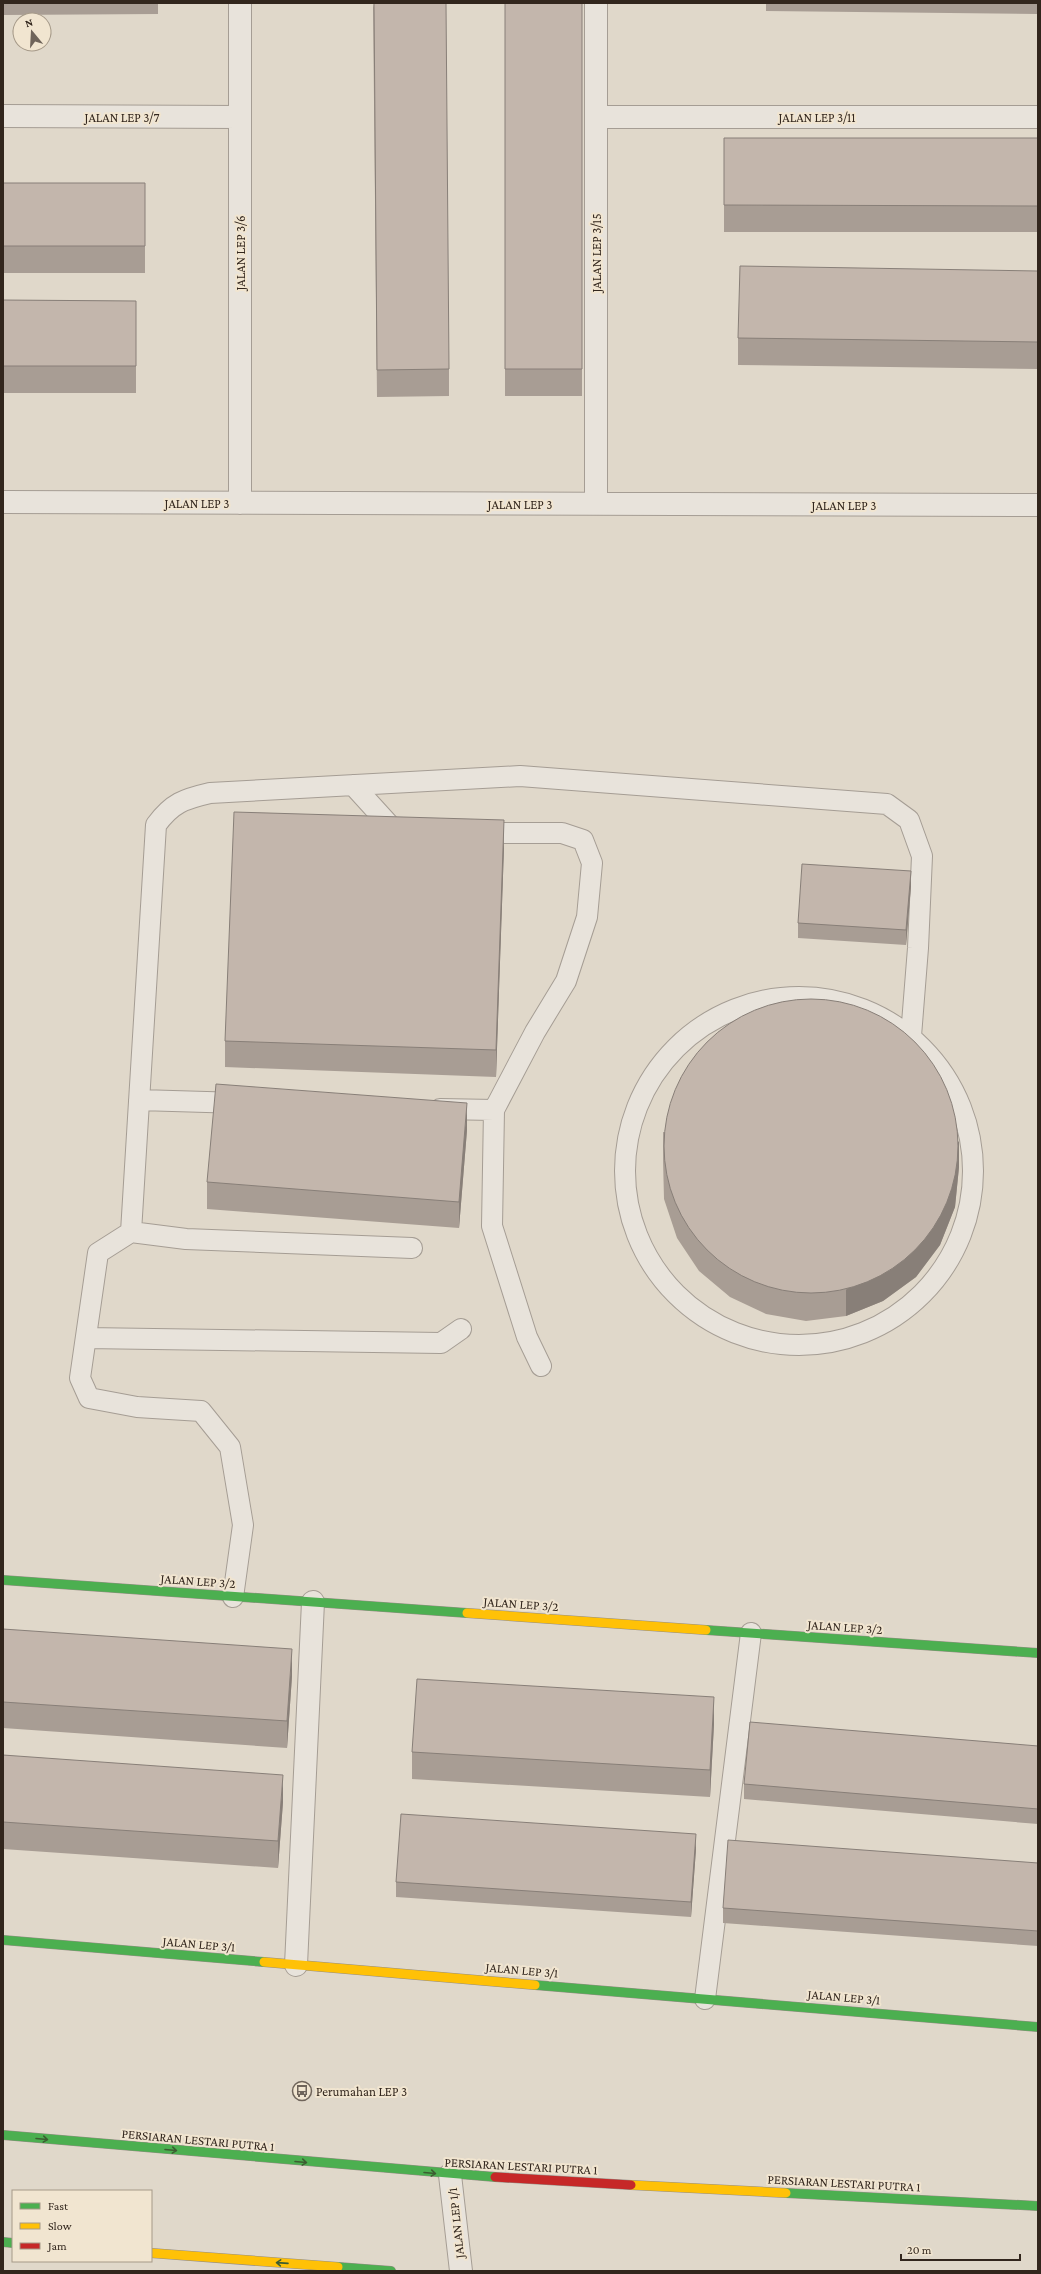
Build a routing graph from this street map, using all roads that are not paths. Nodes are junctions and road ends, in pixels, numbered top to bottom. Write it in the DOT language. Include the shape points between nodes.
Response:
graph roads {
  1 [pos="240,3"];
  2 [pos="596,3"];
  3 [pos="3,116"];
  4 [pos="240,117"];
  5 [pos="596,117"];
  6 [pos="1038,117"];
  7 [pos="3,502"];
  8 [pos="240,503"];
  9 [pos="596,504"];
  10 [pos="1038,505"];
  11 [pos="353,785"];
  12 [pos="424,830"];
  13 [pos="462,832"];
  14 [pos="911,1036"];
  15 [pos="138,1100"];
  16 [pos="257,1104"];
  17 [pos="423,1108"];
  18 [pos="494,1110"];
  19 [pos="131,1232"];
  20 [pos="412,1248"];
  21 [pos="461,1329"];
  22 [pos="86,1338"];
  23 [pos="541,1366"];
  24 [pos="3,1580"];
  25 [pos="233,1597"];
  26 [pos="313,1602"];
  27 [pos="751,1633"];
  28 [pos="1038,1653"];
  29 [pos="3,1940"];
  30 [pos="296,1965"];
  31 [pos="705,1999"];
  32 [pos="1038,2027"];
  33 [pos="3,2135"];
  34 [pos="450,2175"];
  35 [pos="1038,2206"];
  36 [pos="152,2253"];
  37 [pos="391,2271"];
  38 [pos="461,2271"];
  1 -- 4 [label="street, JALAN LEP 3/6"];
  2 -- 5 [label="street, JALAN LEP 3/15"];
  3 -- 4 [label="street, JALAN LEP 3/7"];
  4 -- 8 [label="street, JALAN LEP 3/6"];
  5 -- 6 [label="street, JALAN LEP 3/11"];
  5 -- 9 [label="street, JALAN LEP 3/15"];
  7 -- 8 [label="street, JALAN LEP 3"];
  8 -- 9 [label="street, JALAN LEP 3"];
  9 -- 10 [label="street, JALAN LEP 3"];
  11 -- 12 [label="lane" via="393,829"];
  11 -- 14 [label="lane" via="520,776 887,804 909,820 922,856"];
  11 -- 15 [label="lane" via="210,793 183,799 165,812 156,825"];
  13 -- 18 [label="lane" via="562,833 583,840 592,863 587,917 566,981 535,1032"];
  14 -- 14 [label="lane" via="937,1062 957,1094 970,1130 975,1167 971,1205 960,1241 941,1273 915,1301 877,1326 850,1338 812,1345 774,1344 738,1334 704,1317 674,1294 651,1264 634,1230 625,1194 625,1156 632,1118 647,1084 670,1054 698,1029 731,1010 768,999 806,996 843,1002 879,1015"];
  15 -- 16 [label="lane"];
  15 -- 19 [label="lane"];
  17 -- 18 [label="lane"];
  18 -- 23 [label="lane" via="492,1226 527,1337"];
  19 -- 20 [label="lane" via="186,1239"];
  19 -- 22 [label="lane" via="98,1253"];
  21 -- 22 [label="lane" via="440,1343"];
  22 -- 25 [label="lane" via="80,1378 89,1398 137,1407 201,1411 230,1447 243,1525"];
  24 -- 25 [label="street, JALAN LEP 3/2"];
  25 -- 26 [label="street, JALAN LEP 3/2"];
  26 -- 27 [label="street, JALAN LEP 3/2"];
  26 -- 30 [label="street"];
  27 -- 28 [label="street, JALAN LEP 3/2"];
  27 -- 31 [label="lane"];
  29 -- 30 [label="street, JALAN LEP 3/1"];
  30 -- 31 [label="street, JALAN LEP 3/1"];
  31 -- 32 [label="street, JALAN LEP 3/1"];
  33 -- 34 [label="street, PERSIARAN LESTARI PUTRA 1, one-way"];
  34 -- 35 [label="street, PERSIARAN LESTARI PUTRA 1"];
  34 -- 38 [label="street, JALAN LEP 1/1"];
  37 -- 36 [label="street, one-way"];
}
